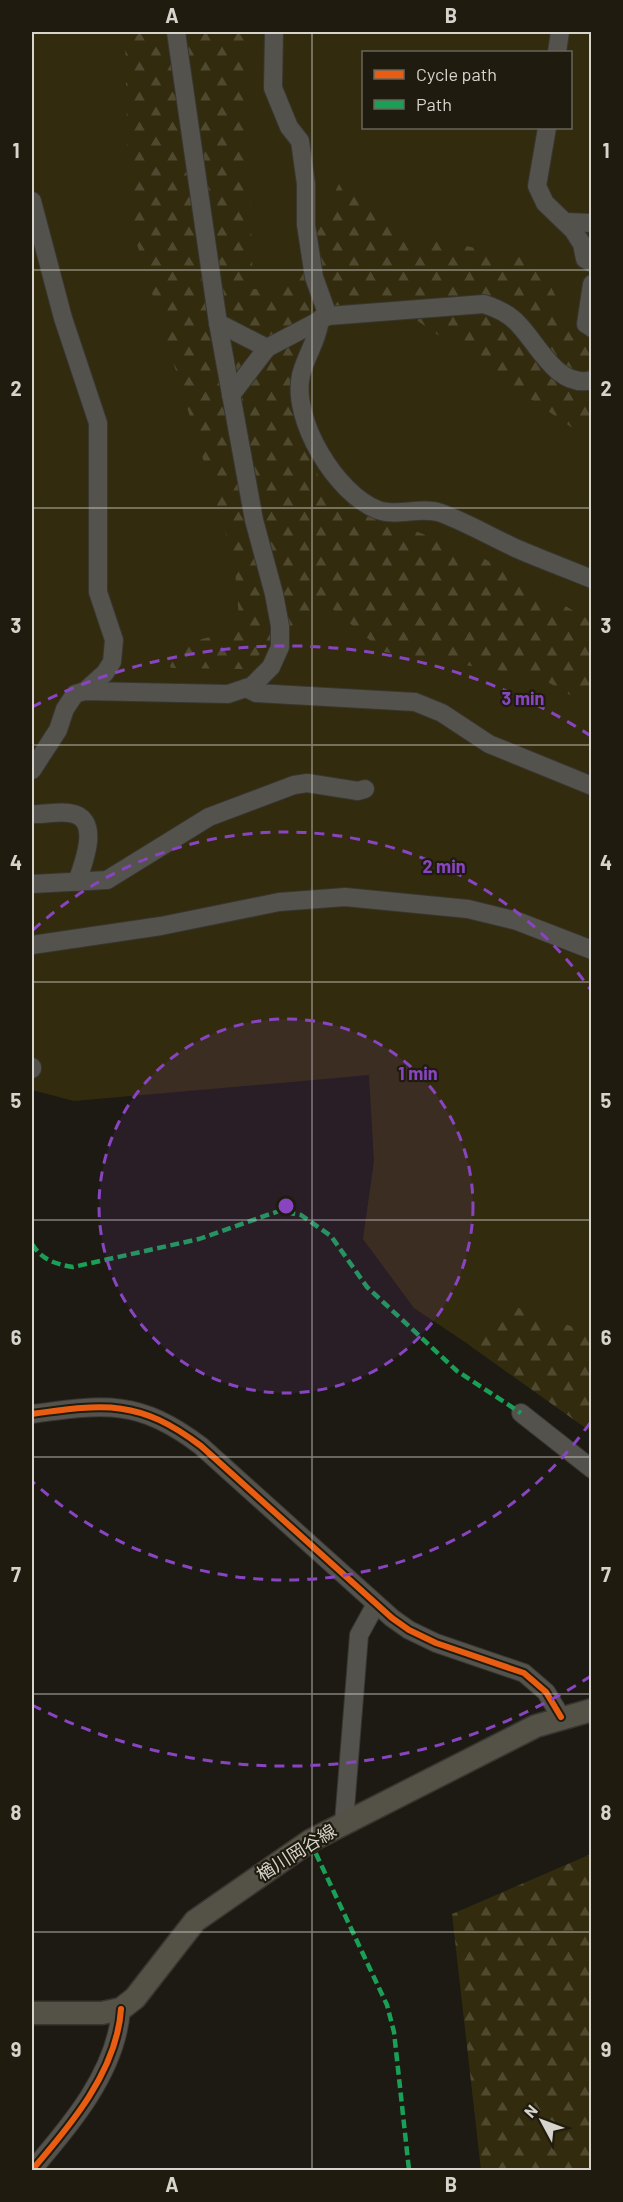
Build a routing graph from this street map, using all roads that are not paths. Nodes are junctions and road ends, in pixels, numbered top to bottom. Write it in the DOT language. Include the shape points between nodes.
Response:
graph roads {
  1 [pos="176,32"];
  2 [pos="274,32"];
  3 [pos="560,32"];
  4 [pos="557,51"];
  5 [pos="547,129"];
  6 [pos="32,201"];
  7 [pos="566,222"];
  8 [pos="591,223"];
  9 [pos="591,263"];
  10 [pos="591,284"];
  11 [pos="324,317"];
  12 [pos="218,323"];
  13 [pos="591,328"];
  14 [pos="267,348"];
  15 [pos="591,380"];
  16 [pos="231,395"];
  17 [pos="591,579"];
  18 [pos="246,688"];
  19 [pos="85,691"];
  20 [pos="32,770"];
  21 [pos="591,786"];
  22 [pos="365,789"];
  23 [pos="32,814"];
  24 [pos="77,882"];
  25 [pos="32,884"];
  26 [pos="32,945"];
  27 [pos="591,950"];
  28 [pos="520,1413"];
  29 [pos="32,1414"];
  30 [pos="591,1469"];
  31 [pos="376,1605"];
  32 [pos="591,1710"];
  33 [pos="561,1717"];
  34 [pos="344,1822"];
  35 [pos="121,2010"];
  36 [pos="32,2013"];
  37 [pos="32,2170"];
  1 -- 12 [label="street"];
  2 -- 11 [label="street" via="273,88 289,128 300,141 306,225"];
  3 -- 4 [label="street"];
  5 -- 7 [label="street" via="537,186 545,203"];
  6 -- 19 [label="street" via="63,318 98,423 98,592 114,640 105,673"];
  7 -- 8 [label="street"];
  7 -- 9 [label="street" via="582,244 585,259"];
  10 -- 13 [label="street" via="586,324"];
  11 -- 14 [label="street"];
  11 -- 15 [label="street" via="484,304 501,310 519,325 562,374 584,382"];
  11 -- 17 [label="street" via="301,376 300,390 310,435 336,476 376,509 440,512"];
  12 -- 14 [label="street"];
  12 -- 16 [label="street"];
  14 -- 16 [label="street"];
  16 -- 18 [label="street" via="254,520 280,626 280,647 271,667"];
  18 -- 19 [label="street" via="228,694"];
  18 -- 21 [label="street" via="256,693 415,702 442,713 489,744"];
  19 -- 20 [label="street" via="75,694"];
  22 -- 24 [label="street" via="294,785 209,817 107,880"];
  23 -- 24 [label="street" via="71,813 88,829 88,852"];
  24 -- 25 [label="street"];
  26 -- 27 [label="street" via="161,927 279,902 345,897 468,909 517,921"];
  28 -- 30 [label="street"];
  29 -- 31 [label="street" via="94,1405 121,1407 176,1427"];
  31 -- 33 [label="street" via="418,1634 524,1673 546,1692"];
  31 -- 34 [label="street" via="359,1635"];
  32 -- 33 [label="main road, 楢川岡谷線"];
  33 -- 34 [label="main road, 楢川岡谷線" via="477,1754"];
  34 -- 35 [label="main road, 楢川岡谷線" via="195,1921 135,1998"];
  35 -- 36 [label="main road"];
  35 -- 37 [label="street" via="120,2028 93,2091"];
}
